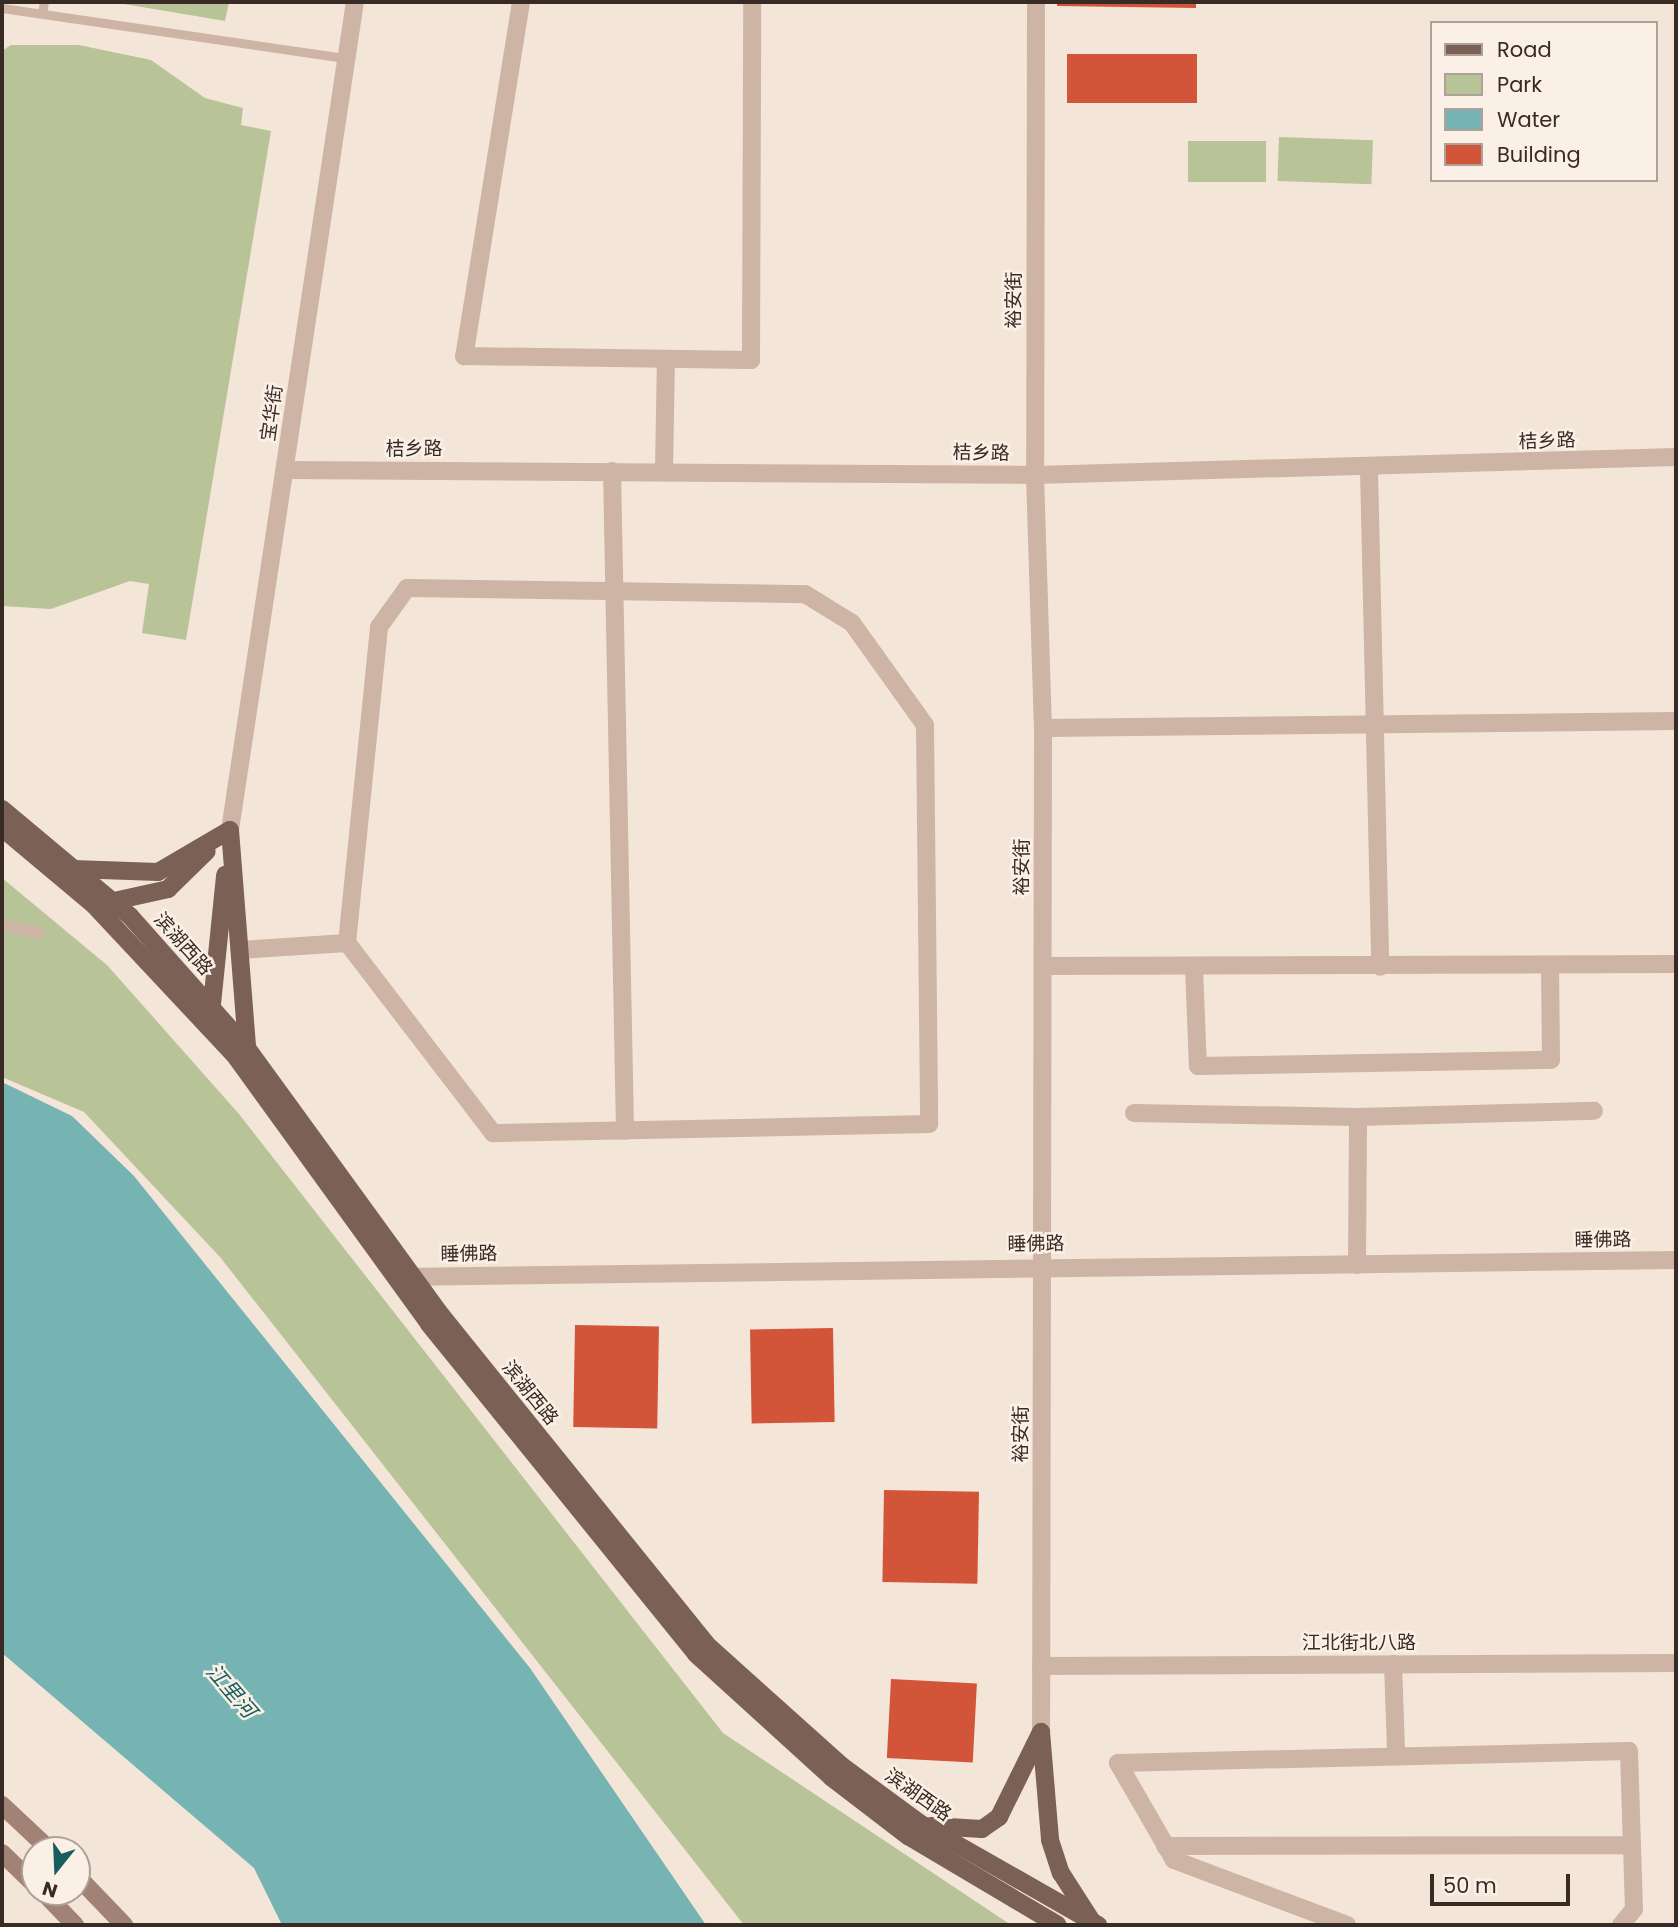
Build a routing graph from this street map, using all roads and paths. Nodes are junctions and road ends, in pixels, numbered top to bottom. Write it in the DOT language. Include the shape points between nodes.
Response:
graph roads {
  1 [pos="44,2"];
  2 [pos="355,2"];
  3 [pos="521,2"];
  4 [pos="752,2"];
  5 [pos="1036,2"];
  6 [pos="2,8"];
  7 [pos="43,13"];
  8 [pos="346,58"];
  9 [pos="666,359"];
  10 [pos="1676,457"];
  11 [pos="1369,469"];
  12 [pos="285,470"];
  13 [pos="612,471"];
  14 [pos="664,471"];
  15 [pos="1035,475"];
  16 [pos="612,591"];
  17 [pos="1676,721"];
  18 [pos="1374,726"];
  19 [pos="1043,728"];
  20 [pos="2,809"];
  21 [pos="2,828"];
  22 [pos="230,830"];
  23 [pos="73,869"];
  24 [pos="113,901"];
  25 [pos="94,905"];
  26 [pos="2,925"];
  27 [pos="39,933"];
  28 [pos="347,943"];
  29 [pos="240,950"];
  30 [pos="1676,964"];
  31 [pos="1043,966"];
  32 [pos="1550,966"];
  33 [pos="1380,967"];
  34 [pos="1194,968"];
  35 [pos="212,1008"];
  36 [pos="210,1028"];
  37 [pos="247,1048"];
  38 [pos="1594,1111"];
  39 [pos="1134,1112"];
  40 [pos="1358,1117"];
  41 [pos="625,1130"];
  42 [pos="1676,1260"];
  43 [pos="1043,1265"];
  44 [pos="1357,1265"];
  45 [pos="415,1276"];
  46 [pos="396,1278"];
  47 [pos="1676,1663"];
  48 [pos="1393,1664"];
  49 [pos="1041,1666"];
  50 [pos="1041,1732"];
  51 [pos="1396,1752"];
  52 [pos="2,1805"];
  53 [pos="921,1824"];
  54 [pos="35,1836"];
  55 [pos="1632,1845"];
  56 [pos="1166,1846"];
  57 [pos="2,1853"];
  58 [pos="21,1871"];
  59 [pos="91,1891"];
  60 [pos="57,1906"];
  61 [pos="1095,1924"];
  62 [pos="75,1925"];
  63 [pos="124,1925"];
  64 [pos="1058,1925"];
  65 [pos="1347,1925"];
  66 [pos="1621,1925"];
  1 -- 7 [label="lane"];
  2 -- 8 [label="street, 宝华街"];
  3 -- 9 [label="street" via="464,356"];
  4 -- 9 [label="street" via="751,360"];
  5 -- 15 [label="street, 裕安街"];
  6 -- 7 [label="lane"];
  7 -- 8 [label="lane"];
  8 -- 12 [label="street, 宝华街"];
  9 -- 14 [label="street"];
  10 -- 11 [label="street, 桔乡路"];
  11 -- 15 [label="street, 桔乡路"];
  11 -- 18 [label="street"];
  12 -- 13 [label="street, 桔乡路"];
  12 -- 22 [label="street, 宝华街"];
  13 -- 14 [label="street, 桔乡路"];
  13 -- 16 [label="street"];
  14 -- 15 [label="street, 桔乡路"];
  15 -- 19 [label="street, 裕安街"];
  16 -- 28 [label="street" via="407,588 379,627"];
  16 -- 41 [label="street"];
  16 -- 41 [label="street" via="805,594 852,623 925,725 929,1124"];
  17 -- 18 [label="street"];
  18 -- 19 [label="street"];
  18 -- 33 [label="street"];
  19 -- 31 [label="street, 裕安街"];
  20 -- 23 [label="main road, 滨湖西路"];
  21 -- 25 [label="main road, 滨湖西路"];
  22 -- 23 [label="main road" via="158,872"];
  22 -- 24 [label="main road" via="168,889"];
  22 -- 29 [label="main road"];
  22 -- 35 [label="main road"];
  23 -- 24 [label="main road, 滨湖西路"];
  24 -- 25 [label="main road"];
  24 -- 35 [label="main road, 滨湖西路"];
  25 -- 36 [label="main road, 滨湖西路"];
  26 -- 27 [label="street"];
  28 -- 29 [label="street"];
  28 -- 41 [label="street" via="493,1133"];
  29 -- 37 [label="main road"];
  30 -- 32 [label="street"];
  31 -- 34 [label="street"];
  31 -- 43 [label="street, 裕安街"];
  32 -- 33 [label="street"];
  32 -- 34 [label="street" via="1551,1060 1198,1066"];
  33 -- 34 [label="street"];
  35 -- 36 [label="main road"];
  35 -- 37 [label="main road, 滨湖西路"];
  36 -- 46 [label="main road, 滨湖西路"];
  37 -- 45 [label="main road, 滨湖西路"];
  38 -- 40 [label="street"];
  39 -- 40 [label="street"];
  40 -- 44 [label="street"];
  42 -- 44 [label="street, 睡佛路"];
  43 -- 44 [label="street, 睡佛路"];
  43 -- 45 [label="street, 睡佛路"];
  43 -- 49 [label="street, 裕安街"];
  45 -- 46 [label="street, 睡佛路"];
  45 -- 53 [label="main road, 滨湖西路" via="706,1644 842,1766"];
  46 -- 64 [label="main road, 滨湖西路" via="696,1654 831,1777 908,1836"];
  47 -- 48 [label="street, 江北街北八路"];
  48 -- 49 [label="street, 江北街北八路"];
  48 -- 51 [label="street"];
  49 -- 50 [label="street, 裕安街"];
  50 -- 53 [label="main road" via="999,1817 972,1830"];
  50 -- 61 [label="main road" via="1051,1840 1061,1873"];
  51 -- 55 [label="street" via="1629,1752"];
  51 -- 56 [label="street" via="1118,1763"];
  52 -- 54 [label="main road"];
  53 -- 61 [label="main road, 滨湖西路"];
  55 -- 56 [label="street"];
  55 -- 66 [label="street" via="1634,1909"];
  56 -- 65 [label="street" via="1174,1860"];
  57 -- 58 [label="main road"];
  59 -- 63 [label="main road"];
  60 -- 62 [label="main road"];
}
